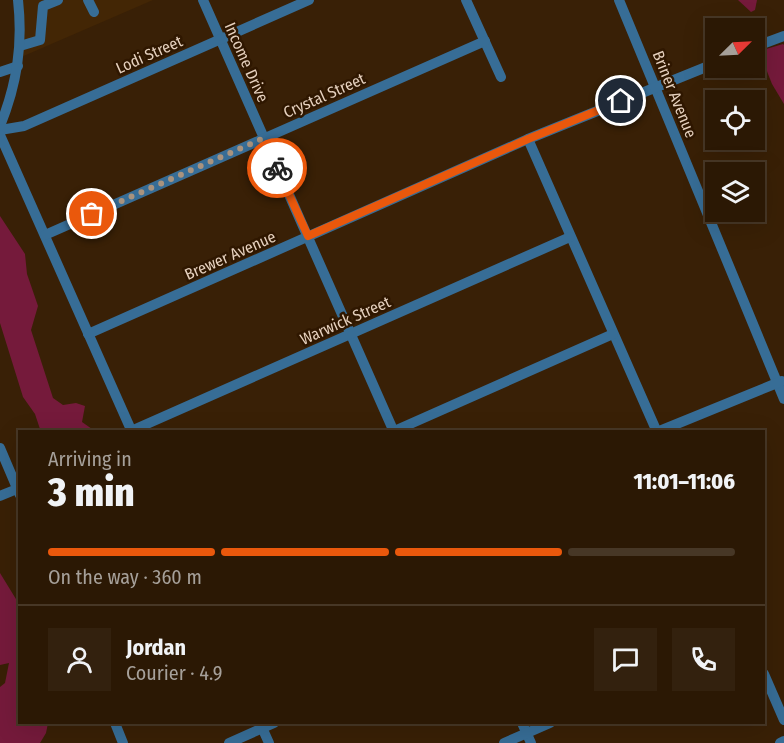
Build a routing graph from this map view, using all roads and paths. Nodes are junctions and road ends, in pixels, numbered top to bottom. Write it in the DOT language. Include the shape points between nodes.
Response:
graph roads {
  1 [pos="18,0"];
  2 [pos="58,0"];
  3 [pos="88,0"];
  4 [pos="203,0"];
  5 [pos="309,0"];
  6 [pos="466,0"];
  7 [pos="619,0"];
  8 [pos="94,12"];
  9 [pos="784,36"];
  10 [pos="220,39"];
  11 [pos="485,41"];
  12 [pos="765,43"];
  13 [pos="20,46"];
  14 [pos="18,66"];
  15 [pos="705,67"];
  16 [pos="0,72"];
  17 [pos="501,77"];
  18 [pos="656,87"];
  19 [pos="0,130"];
  20 [pos="264,138"];
  21 [pos="528,139"];
  22 [pos="45,235"];
  23 [pos="308,236"];
  24 [pos="570,237"];
  25 [pos="88,334"];
  26 [pos="351,334"];
  27 [pos="613,334"];
  28 [pos="781,381"];
  29 [pos="784,399"];
  30 [pos="131,430"];
  31 [pos="136,430"];
  32 [pos="392,430"];
  33 [pos="397,430"];
  34 [pos="656,430"];
  35 [pos="662,430"];
  36 [pos="0,448"];
  37 [pos="18,492"];
  38 [pos="0,496"];
  39 [pos="765,676"];
  40 [pos="784,720"];
  41 [pos="115,724"];
  42 [pos="548,724"];
  43 [pos="261,726"];
  44 [pos="527,733"];
  45 [pos="123,743"];
  46 [pos="229,743"];
  47 [pos="269,743"];
  48 [pos="504,743"];
  1 -- 13 [label="street"];
  2 -- 13 [label="street" via="43,6 40,40"];
  3 -- 8 [label="street"];
  4 -- 10 [label="street, Income Drive"];
  5 -- 10 [label="street, Lodi Street"];
  6 -- 11 [label="street"];
  7 -- 18 [label="street, Briner Avenue"];
  9 -- 12 [label="street"];
  10 -- 19 [label="street, Lodi Street" via="24,126"];
  10 -- 20 [label="street, Income Drive"];
  11 -- 17 [label="street"];
  11 -- 20 [label="street, Crystal Street"];
  13 -- 14 [label="street"];
  14 -- 16 [label="street"];
  14 -- 19 [label="street"];
  15 -- 18 [label="street, Brewer Avenue"];
  18 -- 21 [label="street, Brewer Avenue"];
  18 -- 28 [label="street, Briner Avenue"];
  19 -- 22 [label="street"];
  20 -- 22 [label="street, Crystal Street"];
  20 -- 23 [label="street, Income Drive"];
  21 -- 23 [label="street, Brewer Avenue"];
  21 -- 24 [label="street"];
  22 -- 25 [label="street"];
  23 -- 25 [label="street, Brewer Avenue"];
  23 -- 26 [label="street, Income Drive"];
  24 -- 26 [label="street, Warwick Street"];
  24 -- 27 [label="street"];
  25 -- 30 [label="street"];
  26 -- 31 [label="street, Warwick Street"];
  26 -- 32 [label="street, Income Drive"];
  27 -- 33 [label="street"];
  27 -- 34 [label="street"];
  28 -- 29 [label="street, Briner Avenue"];
  28 -- 35 [label="street"];
  36 -- 37 [label="street"];
  37 -- 38 [label="street"];
  39 -- 40 [label="street"];
  41 -- 45 [label="street"];
  42 -- 44 [label="street"];
  43 -- 46 [label="street"];
  43 -- 47 [label="street"];
  44 -- 48 [label="street"];
}
